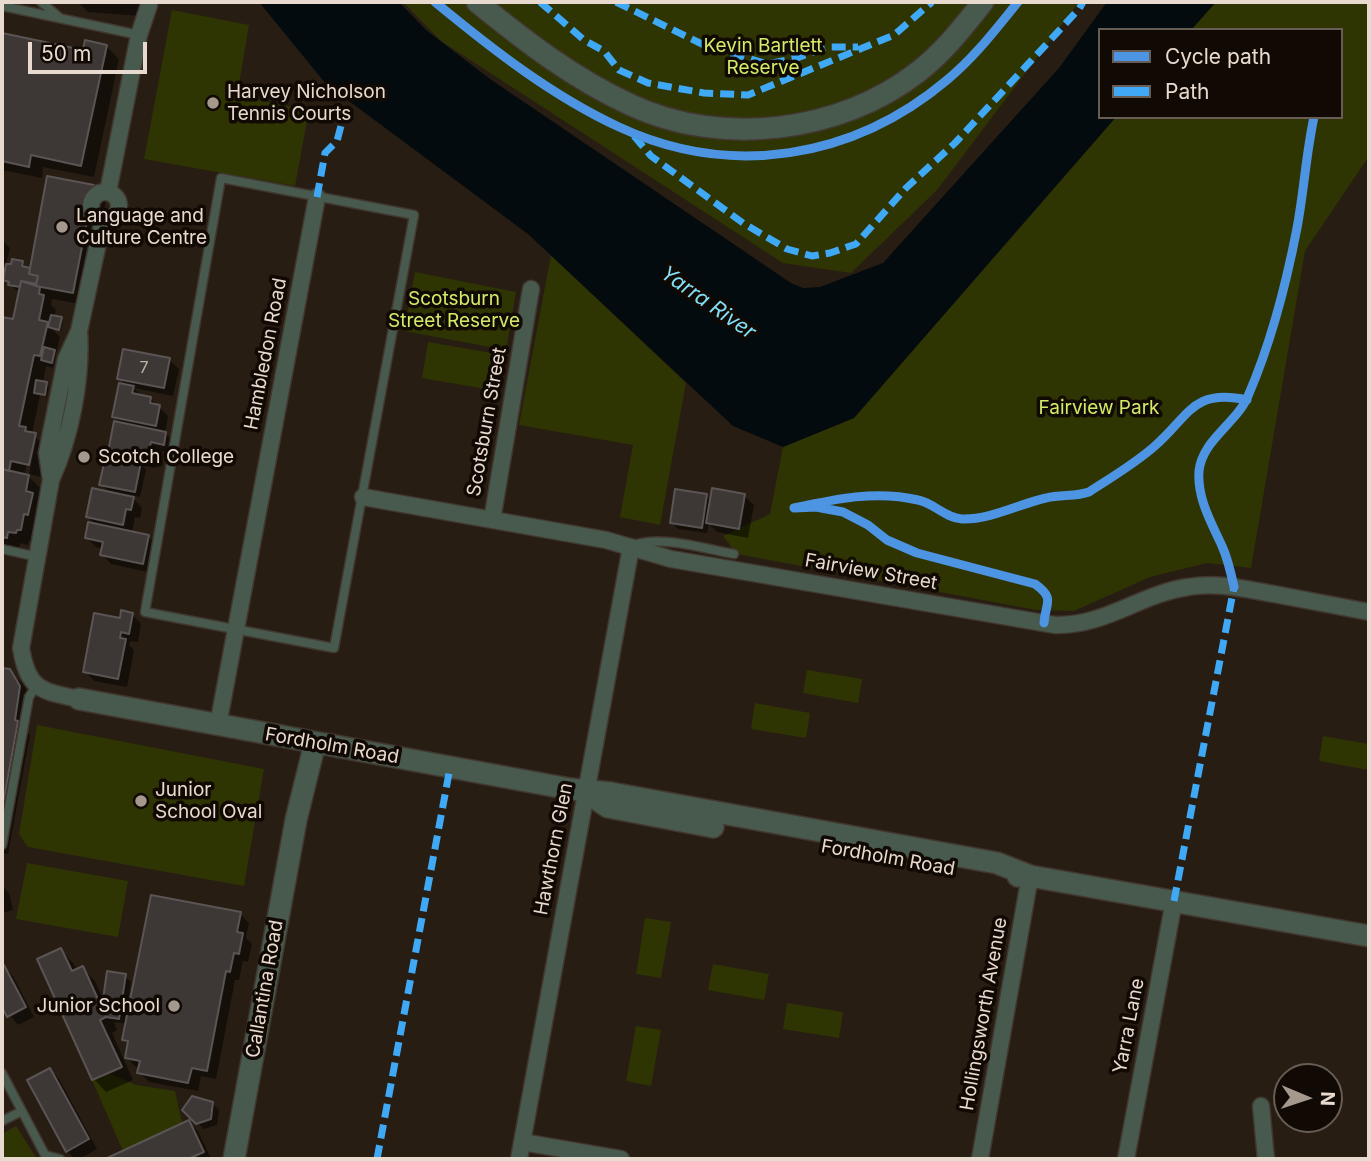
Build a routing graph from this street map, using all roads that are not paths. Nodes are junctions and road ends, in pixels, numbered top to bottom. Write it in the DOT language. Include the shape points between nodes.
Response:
graph roads {
  1 [pos="41,2"];
  2 [pos="477,2"];
  3 [pos="983,2"];
  4 [pos="149,5"];
  5 [pos="2,6"];
  6 [pos="61,19"];
  7 [pos="139,35"];
  8 [pos="317,197"];
  9 [pos="531,289"];
  10 [pos="363,497"];
  11 [pos="492,520"];
  12 [pos="631,547"];
  13 [pos="2,549"];
  14 [pos="734,554"];
  15 [pos="38,556"];
  16 [pos="1369,612"];
  17 [pos="235,629"];
  18 [pos="37,685"];
  19 [pos="79,699"];
  20 [pos="218,725"];
  21 [pos="309,742"];
  22 [pos="586,792"];
  23 [pos="2,845"];
  24 [pos="1030,876"];
  25 [pos="1174,901"];
  26 [pos="1369,936"];
  27 [pos="2,1073"];
  28 [pos="1261,1106"];
  29 [pos="22,1111"];
  30 [pos="2,1121"];
  31 [pos="522,1142"];
  32 [pos="60,1159"];
  33 [pos="234,1159"];
  34 [pos="519,1159"];
  35 [pos="621,1159"];
  36 [pos="980,1159"];
  37 [pos="1126,1159"];
  38 [pos="1266,1159"];
  1 -- 6 [label="lane"];
  2 -- 3 [label="street" via="563,67 632,106 695,125 759,129 823,119 890,90 947,46"];
  4 -- 7 [label="street"];
  5 -- 6 [label="lane"];
  6 -- 7 [label="lane"];
  7 -- 15 [label="street" via="108,192 118,200 119,208 115,216 103,220 79,331 66,359 47,453 51,480"];
  8 -- 10 [label="lane" via="414,215"];
  8 -- 17 [label="street, Hambledon Road"];
  8 -- 17 [label="lane" via="221,178 145,612"];
  9 -- 11 [label="street, Scotsburn Street"];
  10 -- 11 [label="street, Fairview Street"];
  10 -- 17 [label="lane" via="334,648"];
  11 -- 12 [label="street, Fairview Street"];
  12 -- 14 [label="lane" via="658,542"];
  12 -- 16 [label="street, Fairview Street" via="671,559 1055,625 1095,621 1150,597 1202,585"];
  12 -- 22 [label="street, Hawthorn Glen"];
  13 -- 15 [label="lane"];
  15 -- 18 [label="street" via="21,648 27,673"];
  17 -- 20 [label="street, Hambledon Road"];
  18 -- 19 [label="street" via="46,692"];
  18 -- 23 [label="lane" via="29,697"];
  19 -- 20 [label="street, Fordholm Road"];
  20 -- 21 [label="street, Fordholm Road"];
  21 -- 22 [label="street, Fordholm Road"];
  21 -- 33 [label="street, Callantina Road" via="295,795 296,820"];
  22 -- 24 [label="street, Fordholm Road" via="997,863"];
  22 -- 31 [label="street, Hawthorn Glen"];
  24 -- 25 [label="street, Fordholm Road"];
  24 -- 36 [label="street, Hollingsworth Avenue"];
  25 -- 26 [label="street, Fordholm Road"];
  25 -- 37 [label="street, Yarra Lane"];
  27 -- 29 [label="lane"];
  28 -- 38 [label="street"];
  29 -- 30 [label="lane"];
  29 -- 32 [label="lane" via="45,1155"];
  31 -- 34 [label="street, Hawthorn Glen"];
  31 -- 35 [label="street"];
}
